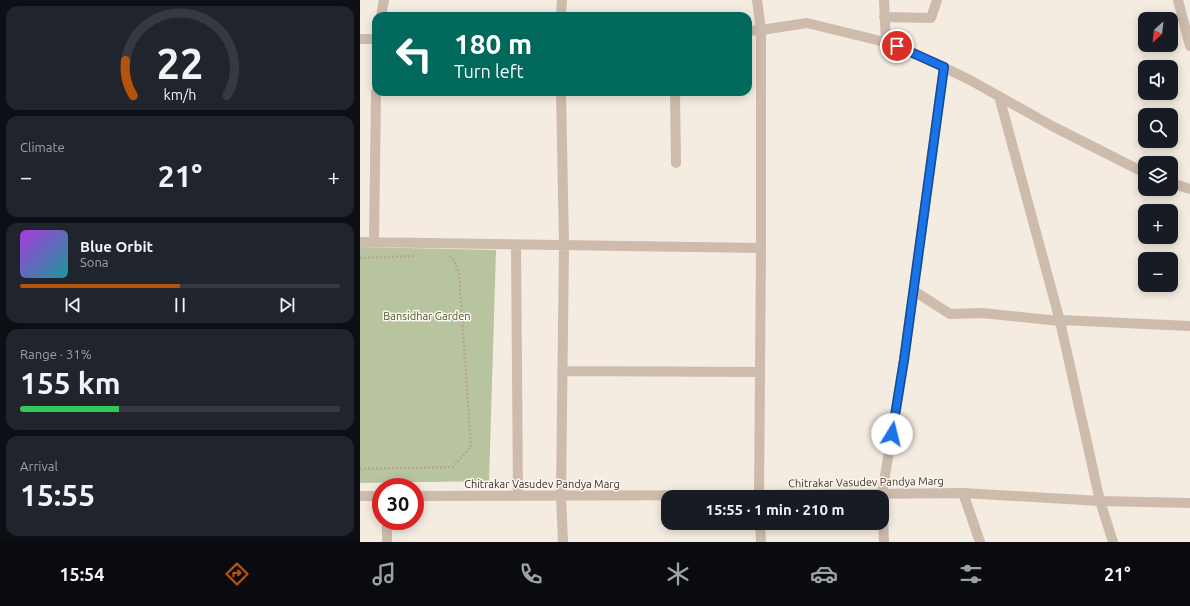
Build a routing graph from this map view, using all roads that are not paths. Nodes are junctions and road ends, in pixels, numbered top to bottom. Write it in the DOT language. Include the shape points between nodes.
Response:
graph roads {
  1 [pos="384,0"];
  2 [pos="562,0"];
  3 [pos="757,0"];
  4 [pos="884,0"];
  5 [pos="937,0"];
  6 [pos="1178,0"];
  7 [pos="382,12"];
  8 [pos="561,12"];
  9 [pos="884,17"];
  10 [pos="761,30"];
  11 [pos="752,31"];
  12 [pos="360,39"];
  13 [pos="372,39"];
  14 [pos="886,43"];
  15 [pos="1190,46"];
  16 [pos="944,67"];
  17 [pos="376,96"];
  18 [pos="561,96"];
  19 [pos="675,96"];
  20 [pos="998,96"];
  21 [pos="676,163"];
  22 [pos="1138,169"];
  23 [pos="1178,185"];
  24 [pos="1190,189"];
  25 [pos="360,242"];
  26 [pos="374,242"];
  27 [pos="516,245"];
  28 [pos="564,245"];
  29 [pos="761,248"];
  30 [pos="914,291"];
  31 [pos="1060,321"];
  32 [pos="1190,326"];
  33 [pos="562,371"];
  34 [pos="760,372"];
  35 [pos="759,490"];
  36 [pos="883,490"];
  37 [pos="963,493"];
  38 [pos="889,494"];
  39 [pos="360,496"];
  40 [pos="372,496"];
  41 [pos="424,496"];
  42 [pos="518,496"];
  43 [pos="561,496"];
  44 [pos="661,496"];
  45 [pos="1100,501"];
  46 [pos="1190,503"];
  47 [pos="387,530"];
  48 [pos="760,530"];
  49 [pos="884,530"];
  50 [pos="387,542"];
  51 [pos="563,542"];
  52 [pos="761,542"];
  53 [pos="884,542"];
  54 [pos="980,542"];
  55 [pos="1113,542"];
  1 -- 7 [label="street"];
  2 -- 8 [label="street"];
  3 -- 10 [label="street"];
  4 -- 9 [label="street"];
  5 -- 9 [label="street" via="931,18"];
  6 -- 15 [label="street"];
  9 -- 14 [label="street"];
  10 -- 11 [label="street"];
  10 -- 14 [label="street" via="807,23"];
  10 -- 29 [label="street"];
  12 -- 13 [label="street"];
  14 -- 16 [label="street"];
  16 -- 20 [label="street"];
  16 -- 30 [label="street"];
  17 -- 26 [label="street"];
  18 -- 28 [label="street"];
  19 -- 21 [label="street"];
  20 -- 22 [label="street"];
  20 -- 31 [label="street"];
  23 -- 24 [label="street"];
  25 -- 26 [label="street"];
  26 -- 27 [label="street"];
  27 -- 28 [label="street"];
  27 -- 42 [label="street"];
  28 -- 29 [label="street"];
  28 -- 33 [label="street"];
  29 -- 34 [label="street"];
  30 -- 31 [label="street" via="950,314 982,313"];
  30 -- 36 [label="street"];
  31 -- 32 [label="street"];
  31 -- 45 [label="street"];
  33 -- 34 [label="street"];
  33 -- 43 [label="street"];
  34 -- 35 [label="street"];
  37 -- 38 [label="street, Chitrakar Vasudev Pandya Marg"];
  37 -- 45 [label="street, Chitrakar Vasudev Pandya Marg"];
  37 -- 54 [label="street"];
  39 -- 40 [label="street"];
  41 -- 42 [label="street, Chitrakar Vasudev Pandya Marg"];
  42 -- 43 [label="street, Chitrakar Vasudev Pandya Marg"];
  43 -- 44 [label="street, Chitrakar Vasudev Pandya Marg"];
  43 -- 51 [label="street"];
  45 -- 46 [label="street, Chitrakar Vasudev Pandya Marg"];
  45 -- 55 [label="street"];
  47 -- 50 [label="street"];
  48 -- 52 [label="street"];
  49 -- 53 [label="street"];
}
